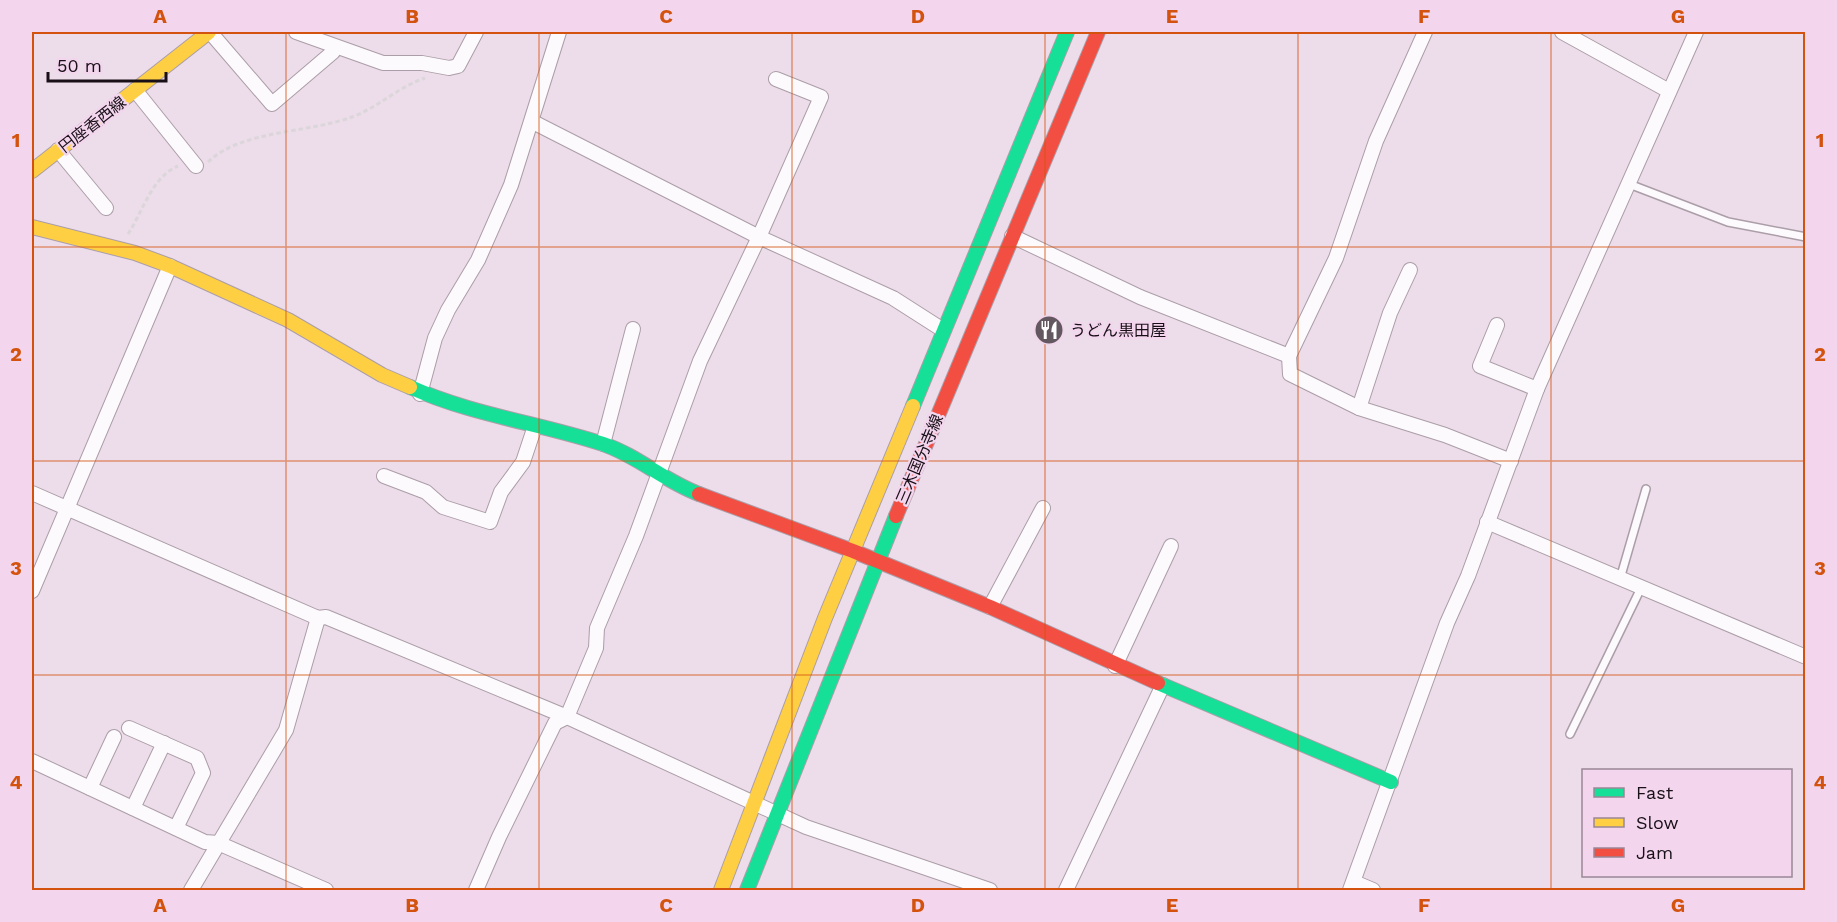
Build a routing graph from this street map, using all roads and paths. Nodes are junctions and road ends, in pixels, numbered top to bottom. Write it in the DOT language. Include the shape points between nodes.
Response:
graph roads {
  1 [pos="210,32"];
  2 [pos="296,32"];
  3 [pos="476,32"];
  4 [pos="560,32"];
  5 [pos="1067,32"];
  6 [pos="1098,32"];
  7 [pos="1425,32"];
  8 [pos="1562,32"];
  9 [pos="1696,32"];
  10 [pos="333,52"];
  11 [pos="428,77"];
  12 [pos="776,79"];
  13 [pos="135,90"];
  14 [pos="1669,91"];
  15 [pos="533,122"];
  16 [pos="58,150"];
  17 [pos="196,166"];
  18 [pos="32,171"];
  19 [pos="1629,184"];
  20 [pos="106,208"];
  21 [pos="32,227"];
  22 [pos="1012,236"];
  23 [pos="759,237"];
  24 [pos="1806,237"];
  25 [pos="118,249"];
  26 [pos="170,267"];
  27 [pos="1410,270"];
  28 [pos="1497,325"];
  29 [pos="633,329"];
  30 [pos="943,330"];
  31 [pos="1289,356"];
  32 [pos="1537,389"];
  33 [pos="420,394"];
  34 [pos="1359,408"];
  35 [pos="535,426"];
  36 [pos="603,444"];
  37 [pos="1511,461"];
  38 [pos="657,474"];
  39 [pos="384,476"];
  40 [pos="1646,489"];
  41 [pos="32,493"];
  42 [pos="68,508"];
  43 [pos="1043,508"];
  44 [pos="1487,522"];
  45 [pos="1171,546"];
  46 [pos="853,551"];
  47 [pos="877,561"];
  48 [pos="1620,579"];
  49 [pos="1641,588"];
  50 [pos="32,591"];
  51 [pos="990,607"];
  52 [pos="318,618"];
  53 [pos="1806,657"];
  54 [pos="1115,666"];
  55 [pos="1163,685"];
  56 [pos="567,717"];
  57 [pos="129,728"];
  58 [pos="1570,734"];
  59 [pos="114,737"];
  60 [pos="164,743"];
  61 [pos="32,761"];
  62 [pos="1391,782"];
  63 [pos="90,788"];
  64 [pos="754,803"];
  65 [pos="133,808"];
  66 [pos="777,813"];
  67 [pos="176,828"];
  68 [pos="218,843"];
  69 [pos="1352,886"];
  70 [pos="191,891"];
  71 [pos="326,891"];
  72 [pos="476,891"];
  73 [pos="721,891"];
  74 [pos="747,891"];
  75 [pos="990,891"];
  76 [pos="1066,891"];
  77 [pos="1373,891"];
  1 -- 10 [label="street" via="272,104"];
  1 -- 13 [label="main road, 円座香西線"];
  2 -- 3 [label="street" via="383,63 449,68 458,66"];
  4 -- 15 [label="street"];
  5 -- 30 [label="main road, 三木国分寺線"];
  6 -- 22 [label="main road, 三木国分寺線"];
  7 -- 31 [label="street" via="1376,141 1336,258"];
  8 -- 14 [label="street"];
  9 -- 14 [label="street"];
  11 -- 17 [label="path" via="351,117 231,146"];
  12 -- 23 [label="street" via="821,97"];
  13 -- 16 [label="main road, 円座香西線"];
  13 -- 17 [label="street"];
  14 -- 19 [label="street"];
  15 -- 23 [label="street"];
  15 -- 33 [label="street" via="478,260 435,338"];
  16 -- 18 [label="main road, 円座香西線"];
  16 -- 20 [label="street"];
  17 -- 25 [label="path" via="177,166 166,172"];
  19 -- 24 [label="lane" via="1728,222"];
  19 -- 32 [label="street"];
  21 -- 25 [label="main road"];
  22 -- 31 [label="street" via="1140,297"];
  22 -- 47 [label="main road, 三木国分寺線"];
  23 -- 30 [label="street" via="893,298"];
  23 -- 38 [label="street" via="700,361"];
  25 -- 26 [label="main road"];
  26 -- 33 [label="main road" via="288,321"];
  26 -- 42 [label="street"];
  27 -- 34 [label="street" via="1390,312"];
  28 -- 32 [label="street" via="1480,366"];
  29 -- 36 [label="street"];
  30 -- 46 [label="main road, 三木国分寺線"];
  31 -- 34 [label="street" via="1290,374"];
  32 -- 37 [label="street"];
  33 -- 35 [label="main road"];
  34 -- 37 [label="street"];
  35 -- 36 [label="main road"];
  35 -- 39 [label="street" via="523,462 501,492 490,522 444,507 426,492"];
  36 -- 38 [label="main road" via="639,459"];
  37 -- 44 [label="street"];
  38 -- 46 [label="main road" via="688,490"];
  38 -- 56 [label="street" via="597,628 596,648"];
  40 -- 48 [label="lane"];
  41 -- 42 [label="street"];
  42 -- 50 [label="street"];
  42 -- 52 [label="street"];
  43 -- 51 [label="street"];
  44 -- 48 [label="street"];
  44 -- 62 [label="street"];
  45 -- 54 [label="street"];
  46 -- 47 [label="main road"];
  46 -- 64 [label="main road, 三木国分寺線"];
  47 -- 51 [label="main road"];
  47 -- 66 [label="main road, 三木国分寺線"];
  48 -- 49 [label="street"];
  49 -- 53 [label="street"];
  49 -- 58 [label="lane"];
  51 -- 54 [label="main road"];
  52 -- 56 [label="street" via="326,617"];
  52 -- 68 [label="street" via="286,730"];
  54 -- 55 [label="main road"];
  55 -- 62 [label="main road"];
  55 -- 76 [label="street"];
  56 -- 64 [label="street"];
  56 -- 72 [label="street" via="555,723"];
  57 -- 60 [label="street"];
  59 -- 63 [label="street"];
  60 -- 65 [label="street"];
  60 -- 67 [label="street" via="197,758 203,774"];
  61 -- 63 [label="street"];
  62 -- 69 [label="street"];
  63 -- 65 [label="street"];
  64 -- 66 [label="street"];
  64 -- 73 [label="main road, 三木国分寺線"];
  65 -- 67 [label="street"];
  66 -- 74 [label="main road, 三木国分寺線"];
  66 -- 75 [label="street" via="806,827"];
  67 -- 68 [label="street" via="205,842"];
  68 -- 70 [label="street"];
  68 -- 71 [label="street"];
  69 -- 77 [label="street"];
}
